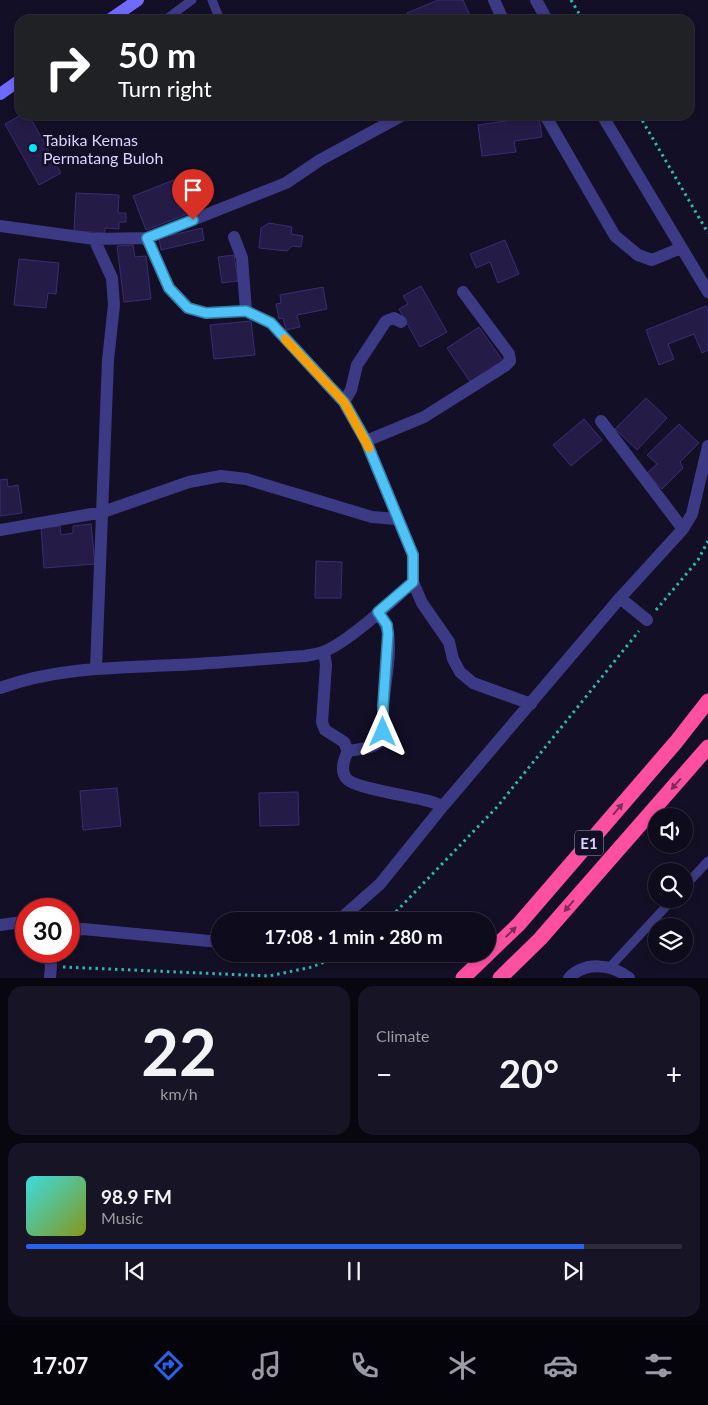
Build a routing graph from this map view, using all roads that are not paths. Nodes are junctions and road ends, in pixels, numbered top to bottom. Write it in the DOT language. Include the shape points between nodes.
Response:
graph roads {
  1 [pos="138,0"];
  2 [pos="192,0"];
  3 [pos="212,0"];
  4 [pos="494,0"];
  5 [pos="536,0"];
  6 [pos="116,15"];
  7 [pos="172,15"];
  8 [pos="218,15"];
  9 [pos="501,15"];
  10 [pos="544,15"];
  11 [pos="15,84"];
  12 [pos="0,94"];
  13 [pos="394,120"];
  14 [pos="548,120"];
  15 [pos="605,120"];
  16 [pos="0,226"];
  17 [pos="234,237"];
  18 [pos="147,238"];
  19 [pos="94,239"];
  20 [pos="681,248"];
  21 [pos="463,292"];
  22 [pos="708,292"];
  23 [pos="246,311"];
  24 [pos="402,322"];
  25 [pos="344,402"];
  26 [pos="601,421"];
  27 [pos="366,441"];
  28 [pos="708,446"];
  29 [pos="103,512"];
  30 [pos="397,519"];
  31 [pos="683,529"];
  32 [pos="0,530"];
  33 [pos="413,582"];
  34 [pos="620,598"];
  35 [pos="378,612"];
  36 [pos="648,620"];
  37 [pos="322,652"];
  38 [pos="96,668"];
  39 [pos="0,688"];
  40 [pos="708,701"];
  41 [pos="531,704"];
  42 [pos="708,747"];
  43 [pos="348,751"];
  44 [pos="443,806"];
  45 [pos="708,861"];
  46 [pos="693,877"];
  47 [pos="665,908"];
  48 [pos="348,912"];
  49 [pos="15,923"];
  50 [pos="0,924"];
  51 [pos="80,929"];
  52 [pos="211,941"];
  53 [pos="610,967"];
  54 [pos="463,978"];
  55 [pos="500,978"];
  56 [pos="569,978"];
  57 [pos="629,978"];
  1 -- 6 [label="main road"];
  2 -- 7 [label="lane"];
  3 -- 8 [label="lane"];
  4 -- 9 [label="street"];
  5 -- 10 [label="street"];
  11 -- 12 [label="main road"];
  13 -- 18 [label="street" via="320,160 286,183"];
  14 -- 20 [label="street" via="615,236 638,255 652,260"];
  15 -- 20 [label="street"];
  16 -- 19 [label="street"];
  17 -- 23 [label="street" via="242,258"];
  18 -- 19 [label="street"];
  18 -- 23 [label="street" via="169,288 188,308 206,313"];
  19 -- 29 [label="street" via="112,278 114,305 108,360"];
  20 -- 22 [label="street"];
  21 -- 27 [label="street" via="509,354 510,361 424,417"];
  23 -- 25 [label="street" via="271,323"];
  24 -- 25 [label="street" via="394,318 386,321 356,365 351,390"];
  25 -- 27 [label="street"];
  26 -- 31 [label="street"];
  27 -- 30 [label="street"];
  28 -- 31 [label="street" via="692,514"];
  29 -- 30 [label="street" via="189,482 221,476 246,479 372,517"];
  29 -- 32 [label="street"];
  29 -- 38 [label="street"];
  30 -- 33 [label="street" via="413,555"];
  31 -- 34 [label="street"];
  33 -- 35 [label="street"];
  33 -- 41 [label="street" via="422,603 449,642 460,672 473,684"];
  34 -- 36 [label="street"];
  34 -- 41 [label="street"];
  35 -- 37 [label="street" via="339,643"];
  35 -- 43 [label="street" via="387,625 388,634 383,732 380,741 373,746"];
  37 -- 38 [label="street" via="305,656"];
  37 -- 43 [label="street" via="326,665 322,722 325,730 344,742"];
  38 -- 39 [label="street" via="46,675"];
  54 -- 40 [label="highway, E1, one-way" via="519,924"];
  41 -- 44 [label="street"];
  42 -- 55 [label="highway, E1, one-way" via="540,939"];
  43 -- 44 [label="street" via="343,766 348,780"];
  44 -- 48 [label="street" via="380,884"];
  45 -- 46 [label="lane"];
  47 -- 53 [label="lane"];
  49 -- 50 [label="street"];
  51 -- 52 [label="street"];
  53 -- 56 [label="street" via="589,965"];
  53 -- 57 [label="street"];
}
